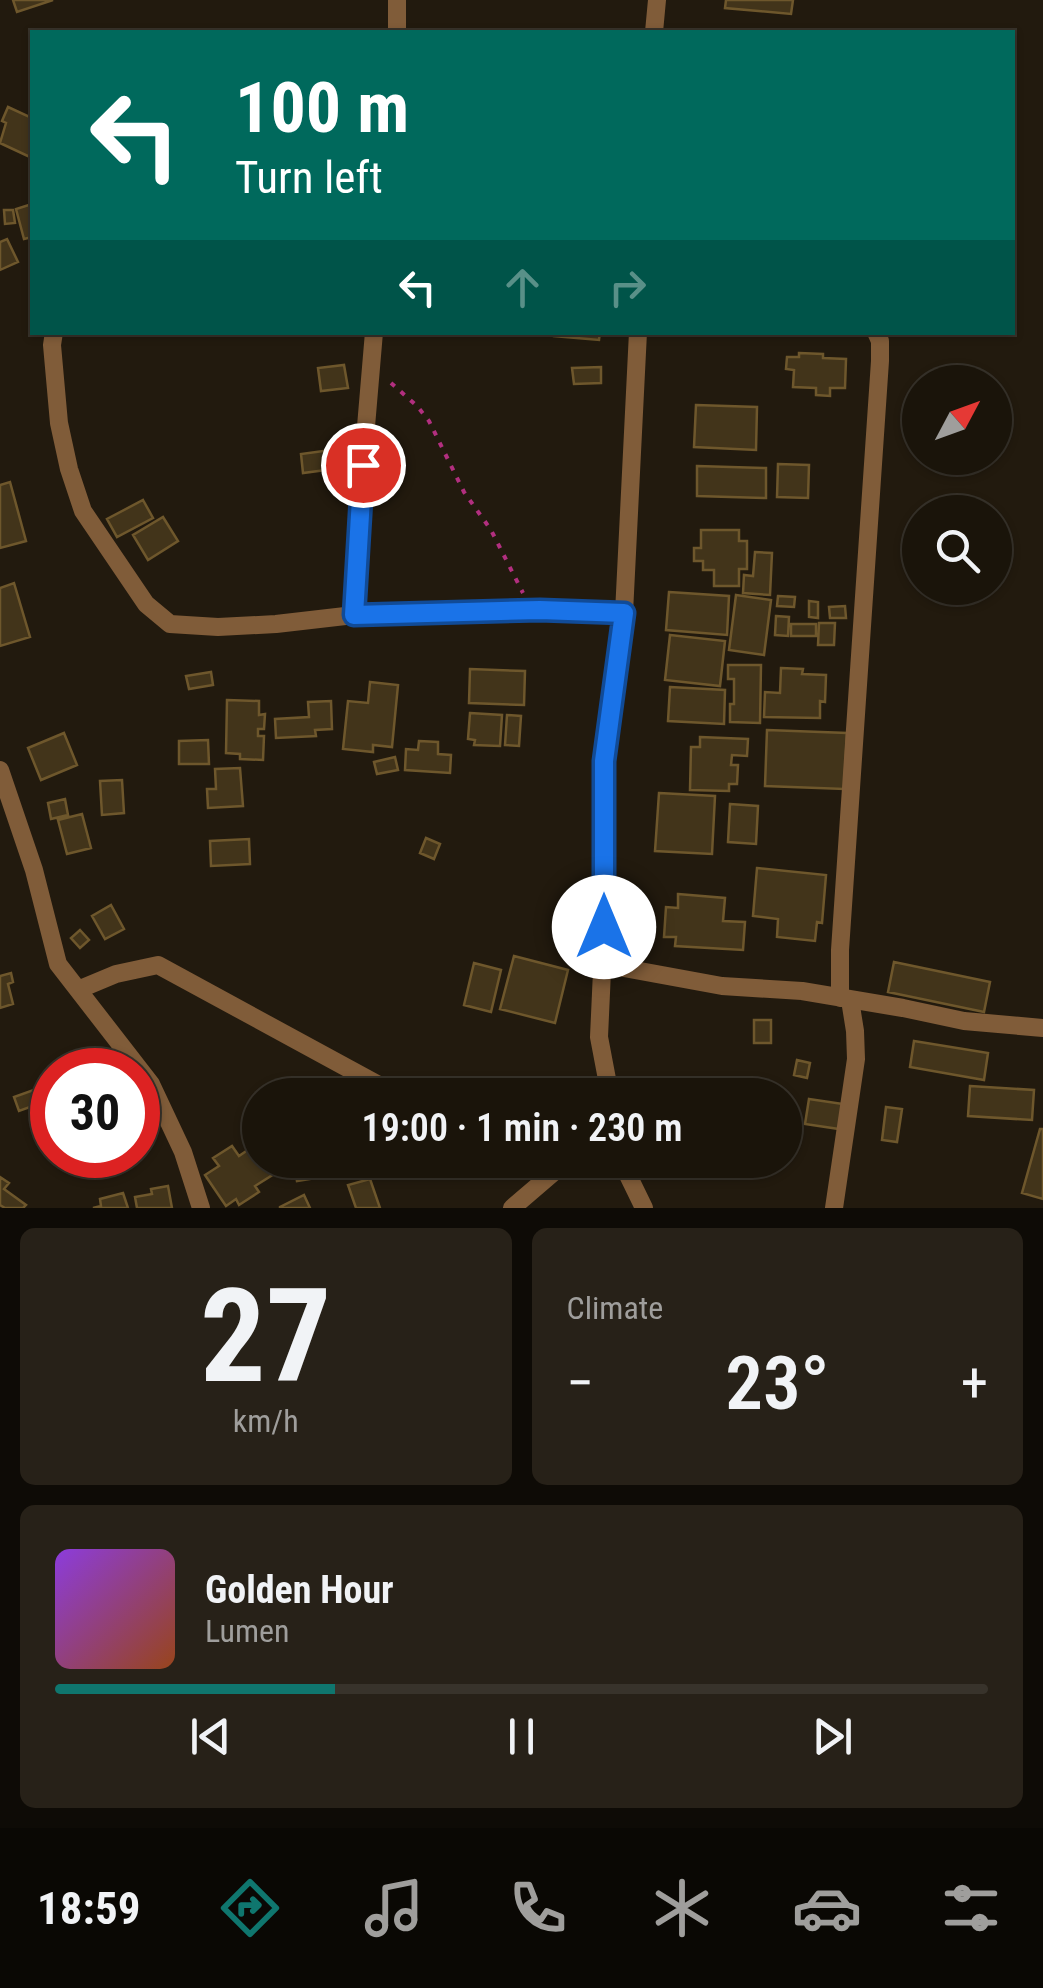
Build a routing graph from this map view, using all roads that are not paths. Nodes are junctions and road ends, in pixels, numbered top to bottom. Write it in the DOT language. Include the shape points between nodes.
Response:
graph roads {
  1 [pos="397,0"];
  2 [pos="657,0"];
  3 [pos="397,30"];
  4 [pos="654,30"];
  5 [pos="54,335"];
  6 [pos="374,335"];
  7 [pos="638,335"];
  8 [pos="877,335"];
  9 [pos="624,613"];
  10 [pos="354,615"];
  11 [pos="0,770"];
  12 [pos="602,964"];
  13 [pos="80,989"];
  14 [pos="845,999"];
  15 [pos="1043,1028"];
  16 [pos="366,1078"];
  17 [pos="607,1078"];
  18 [pos="543,1178"];
  19 [pos="629,1178"];
  20 [pos="202,1208"];
  21 [pos="512,1208"];
  22 [pos="644,1208"];
  23 [pos="834,1208"];
  1 -- 3 [label="street"];
  2 -- 4 [label="street"];
  5 -- 10 [label="street" via="60,423 75,493 146,604 170,624 218,627"];
  6 -- 10 [label="street"];
  7 -- 9 [label="street"];
  8 -- 14 [label="street" via="840,950"];
  9 -- 10 [label="street"];
  9 -- 12 [label="street" via="604,761"];
  11 -- 13 [label="street" via="58,964"];
  12 -- 14 [label="street"];
  12 -- 17 [label="street" via="599,1037"];
  13 -- 16 [label="street" via="158,965"];
  13 -- 20 [label="street" via="151,1084"];
  14 -- 15 [label="street"];
  14 -- 23 [label="street" via="856,1059"];
  18 -- 21 [label="street"];
  19 -- 22 [label="street"];
}
